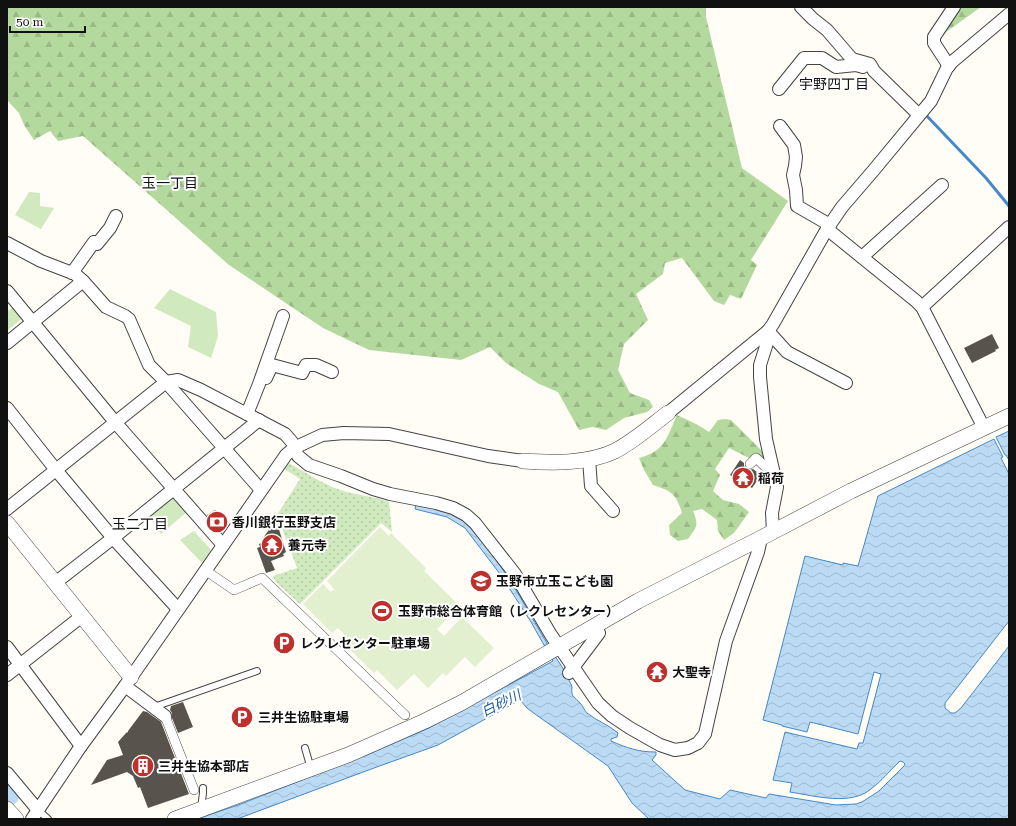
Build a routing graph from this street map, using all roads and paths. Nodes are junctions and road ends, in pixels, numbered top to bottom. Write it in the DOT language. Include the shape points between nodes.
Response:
graph roads {
  1 [pos="801,7"];
  2 [pos="954,7"];
  3 [pos="1009,14"];
  4 [pos="949,66"];
  5 [pos="874,71"];
  6 [pos="779,89"];
  7 [pos="919,115"];
  8 [pos="780,126"];
  9 [pos="942,185"];
  10 [pos="116,216"];
  11 [pos="828,227"];
  12 [pos="1009,227"];
  13 [pos="7,243"];
  14 [pos="862,257"];
  15 [pos="72,273"];
  16 [pos="83,281"];
  17 [pos="7,291"];
  18 [pos="922,308"];
  19 [pos="283,316"];
  20 [pos="33,322"];
  21 [pos="768,331"];
  22 [pos="7,343"];
  23 [pos="332,372"];
  24 [pos="261,378"];
  25 [pos="166,382"];
  26 [pos="846,383"];
  27 [pos="7,408"];
  28 [pos="668,413"];
  29 [pos="247,414"];
  30 [pos="1009,416"];
  31 [pos="259,420"];
  32 [pos="115,422"];
  33 [pos="984,428"];
  34 [pos="224,448"];
  35 [pos="294,448"];
  36 [pos="589,459"];
  37 [pos="523,461"];
  38 [pos="750,464"];
  39 [pos="56,470"];
  40 [pos="774,475"];
  41 [pos="174,489"];
  42 [pos="261,490"];
  43 [pos="7,509"];
  44 [pos="613,511"];
  45 [pos="7,523"];
  46 [pos="767,535"];
  47 [pos="113,538"];
  48 [pos="223,545"];
  49 [pos="206,570"];
  50 [pos="56,583"];
  51 [pos="178,609"];
  52 [pos="82,616"];
  53 [pos="595,625"];
  54 [pos="7,647"];
  55 [pos="553,650"];
  56 [pos="21,665"];
  57 [pos="571,670"];
  58 [pos="257,671"];
  59 [pos="7,675"];
  60 [pos="128,682"];
  61 [pos="154,707"];
  62 [pos="405,714"];
  63 [pos="165,716"];
  64 [pos="81,746"];
  65 [pos="305,748"];
  66 [pos="311,769"];
  67 [pos="7,773"];
  68 [pos="199,789"];
  69 [pos="7,808"];
  70 [pos="35,815"];
  71 [pos="200,815"];
  72 [pos="16,819"];
  73 [pos="48,819"];
  74 [pos="175,819"];
  1 -- 5 [label="street" via="828,30 852,58 870,64"];
  2 -- 4 [label="street" via="934,37 934,43"];
  3 -- 4 [label="street"];
  4 -- 7 [label="street" via="931,101"];
  5 -- 6 [label="street" via="856,65 836,67 822,58 804,58"];
  5 -- 7 [label="street"];
  7 -- 11 [label="street"];
  8 -- 11 [label="street" via="794,144 796,158 793,175 797,206"];
  9 -- 14 [label="street"];
  10 -- 15 [label="street" via="110,228 97,244 94,242"];
  11 -- 14 [label="street"];
  11 -- 21 [label="street"];
  12 -- 18 [label="street"];
  13 -- 15 [label="street" via="41,261"];
  14 -- 18 [label="street"];
  15 -- 16 [label="street"];
  16 -- 20 [label="street"];
  16 -- 25 [label="street" via="106,307 129,319 149,365"];
  17 -- 20 [label="street"];
  18 -- 33 [label="street"];
  19 -- 24 [label="street"];
  20 -- 22 [label="street"];
  20 -- 32 [label="street"];
  21 -- 26 [label="street" via="787,352"];
  21 -- 28 [label="street"];
  21 -- 40 [label="street" via="760,365 760,377 766,439"];
  23 -- 24 [label="street" via="306,365 302,373 272,365 266,379"];
  24 -- 29 [label="street"];
  25 -- 29 [label="street" via="178,380"];
  25 -- 32 [label="street"];
  25 -- 34 [label="street"];
  27 -- 39 [label="street"];
  28 -- 36 [label="street" via="630,442 614,451"];
  29 -- 31 [label="street"];
  30 -- 33 [label="street"];
  31 -- 34 [label="street"];
  31 -- 35 [label="street" via="285,434"];
  32 -- 39 [label="street"];
  32 -- 41 [label="street"];
  33 -- 46 [label="street" via="851,491"];
  34 -- 41 [label="street"];
  34 -- 42 [label="street"];
  35 -- 37 [label="street" via="322,435 389,434 488,456"];
  35 -- 42 [label="street"];
  35 -- 55 [label="street" via="298,456 309,465 390,494 454,508 475,523 515,574"];
  36 -- 37 [label="street" via="551,463"];
  36 -- 44 [label="street" via="591,486"];
  38 -- 40 [label="street" via="756,458"];
  39 -- 43 [label="street"];
  39 -- 47 [label="street"];
  40 -- 46 [label="street" via="777,487"];
  41 -- 47 [label="street"];
  41 -- 48 [label="street"];
  42 -- 48 [label="street"];
  45 -- 50 [label="street"];
  46 -- 53 [label="street"];
  46 -- 57 [label="street" via="758,552 726,641 705,734 698,743 675,750 660,745 630,728 598,703"];
  47 -- 50 [label="street"];
  47 -- 51 [label="street"];
  48 -- 49 [label="street"];
  49 -- 51 [label="street"];
  49 -- 62 [label="street" via="234,590 262,578"];
  50 -- 52 [label="street"];
  51 -- 60 [label="street"];
  52 -- 56 [label="street"];
  52 -- 60 [label="street"];
  53 -- 55 [label="street"];
  53 -- 57 [label="street" via="599,633"];
  54 -- 56 [label="street"];
  55 -- 57 [label="street"];
  55 -- 66 [label="street" via="425,722"];
  56 -- 59 [label="street"];
  56 -- 64 [label="street"];
  58 -- 61 [label="lane"];
  60 -- 61 [label="street"];
  60 -- 64 [label="street"];
  61 -- 63 [label="street"];
  63 -- 68 [label="street"];
  64 -- 70 [label="street"];
  65 -- 66 [label="lane"];
  66 -- 71 [label="street"];
  67 -- 70 [label="street"];
  68 -- 71 [label="lane" via="203,793"];
  69 -- 72 [label="street"];
  70 -- 73 [label="lane"];
  71 -- 74 [label="street"];
}
